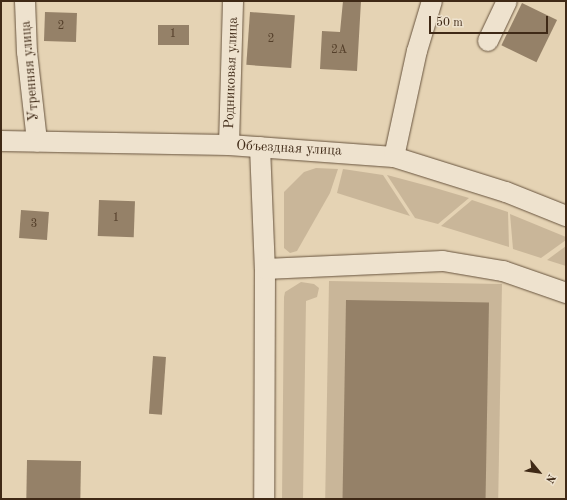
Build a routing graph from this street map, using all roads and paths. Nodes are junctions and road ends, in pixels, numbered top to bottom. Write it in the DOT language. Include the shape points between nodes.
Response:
graph roads {
  1 [pos="25,1"];
  2 [pos="234,1"];
  3 [pos="432,1"];
  4 [pos="506,1"];
  5 [pos="488,41"];
  6 [pos="1,140"];
  7 [pos="37,141"];
  8 [pos="229,145"];
  9 [pos="260,147"];
  10 [pos="394,157"];
  11 [pos="566,216"];
  12 [pos="265,269"];
  13 [pos="566,293"];
  14 [pos="264,499"];
  1 -- 7 [label="street, Утренняя улица" via="27,52"];
  2 -- 8 [label="street, Родниковая улица"];
  3 -- 10 [label="street" via="417,51"];
  4 -- 5 [label="street"];
  6 -- 7 [label="street, Объездная улица"];
  7 -- 8 [label="street, Объездная улица"];
  8 -- 9 [label="street, Объездная улица"];
  9 -- 10 [label="street, Объездная улица"];
  9 -- 12 [label="street"];
  10 -- 11 [label="street, Объездная улица" via="506,192"];
  12 -- 13 [label="street" via="443,261 503,271"];
  12 -- 14 [label="street"];
}
